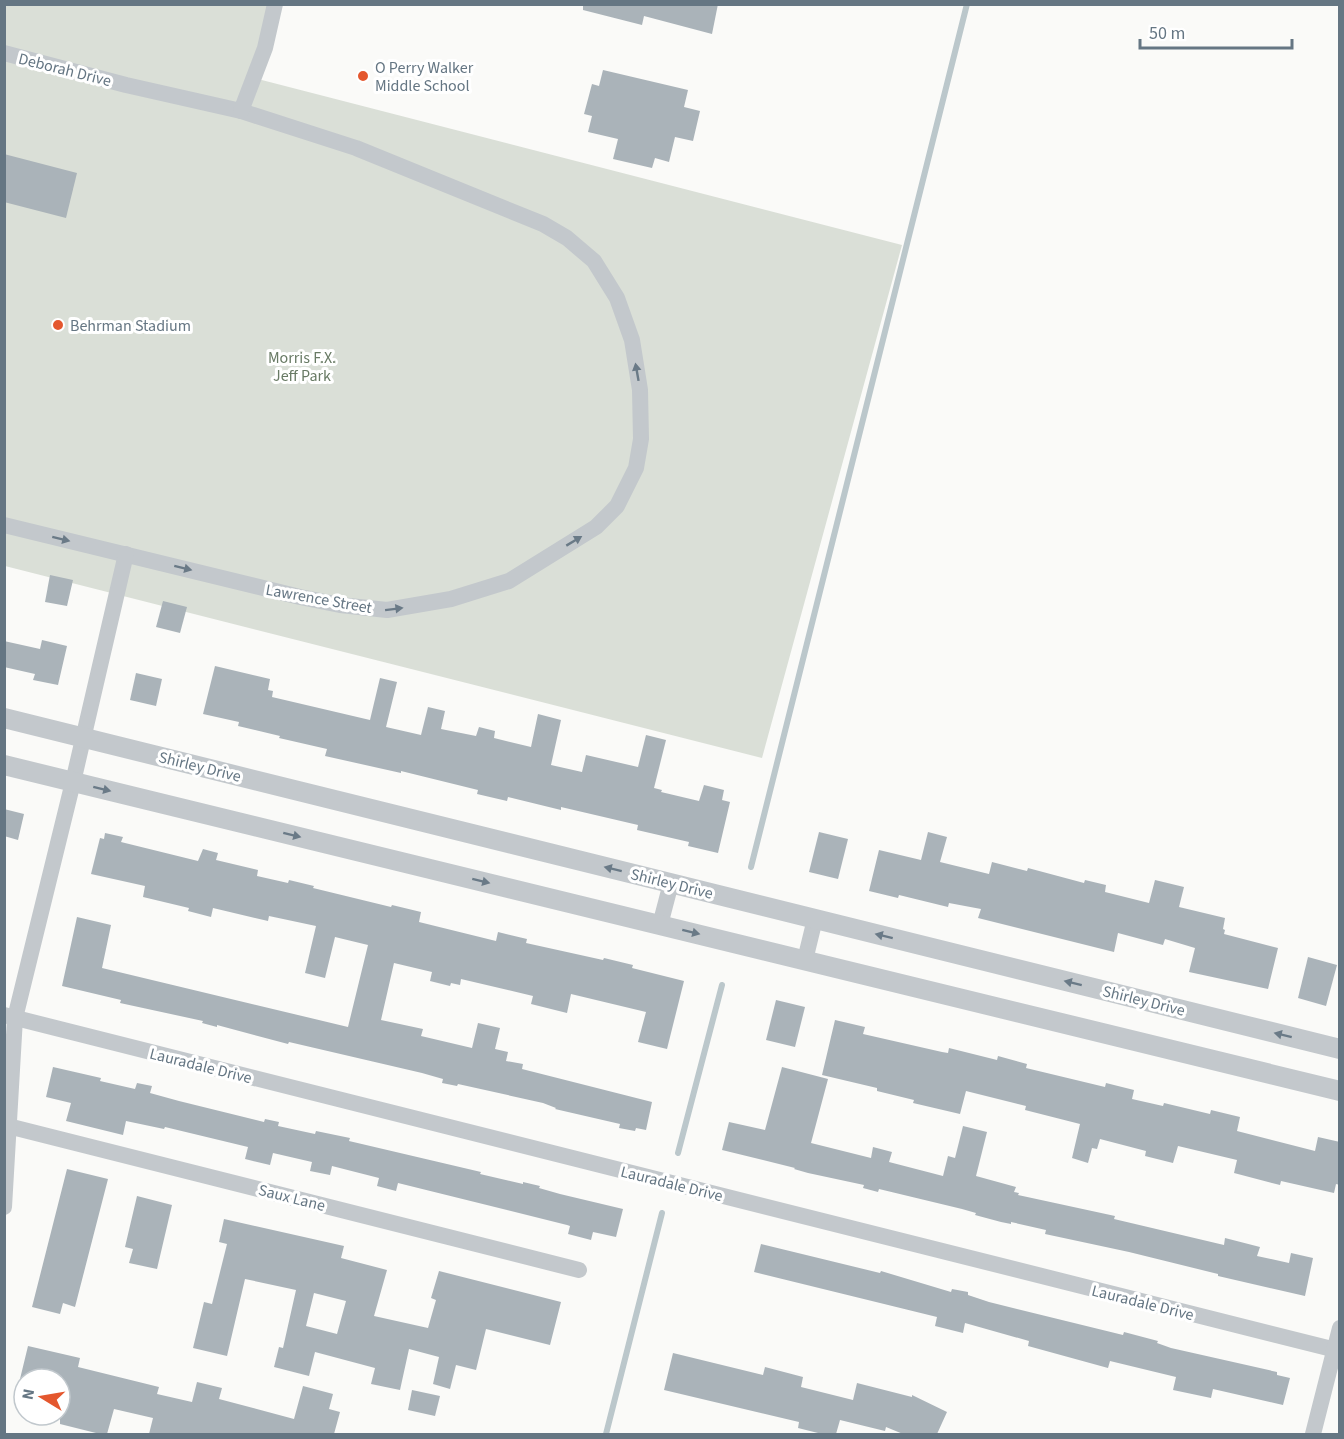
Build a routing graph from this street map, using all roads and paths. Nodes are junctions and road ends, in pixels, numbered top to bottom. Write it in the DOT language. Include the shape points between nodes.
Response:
graph roads {
  1 [pos="275,4"];
  2 [pos="4,53"];
  3 [pos="126,85"];
  4 [pos="241,111"];
  5 [pos="4,525"];
  6 [pos="126,554"];
  7 [pos="4,718"];
  8 [pos="83,737"];
  9 [pos="4,765"];
  10 [pos="73,782"];
  11 [pos="671,883"];
  12 [pos="815,919"];
  13 [pos="660,925"];
  14 [pos="805,960"];
  15 [pos="10,1017"];
  16 [pos="1340,1049"];
  17 [pos="1340,1091"];
  18 [pos="7,1126"];
  19 [pos="4,1207"];
  20 [pos="579,1270"];
  21 [pos="1340,1328"];
  22 [pos="1337,1351"];
  23 [pos="1313,1434"];
  1 -- 4 [label="street" via="265,48"];
  2 -- 3 [label="street, Deborah Drive"];
  3 -- 4 [label="street, Lawrence Street"];
  6 -- 4 [label="street, Lawrence Street, one-way" via="300,597 387,610 451,599 509,581 596,528 617,506 636,468 642,439 632,340 617,298 594,261 543,224 356,148"];
  5 -- 6 [label="street, Lawrence Street, one-way"];
  6 -- 8 [label="street"];
  7 -- 8 [label="street, Shirley Drive"];
  8 -- 10 [label="street"];
  11 -- 8 [label="street, Shirley Drive, one-way"];
  9 -- 10 [label="street"];
  10 -- 13 [label="street, one-way"];
  10 -- 15 [label="street"];
  11 -- 12 [label="street, Shirley Drive"];
  11 -- 13 [label="street"];
  12 -- 14 [label="street"];
  16 -- 12 [label="street, Shirley Drive, one-way"];
  13 -- 14 [label="street, one-way"];
  14 -- 17 [label="street"];
  15 -- 18 [label="street"];
  15 -- 22 [label="street, Lauradale Drive"];
  18 -- 19 [label="street"];
  18 -- 20 [label="street, Saux Lane"];
  21 -- 22 [label="street"];
  22 -- 23 [label="street"];
}
